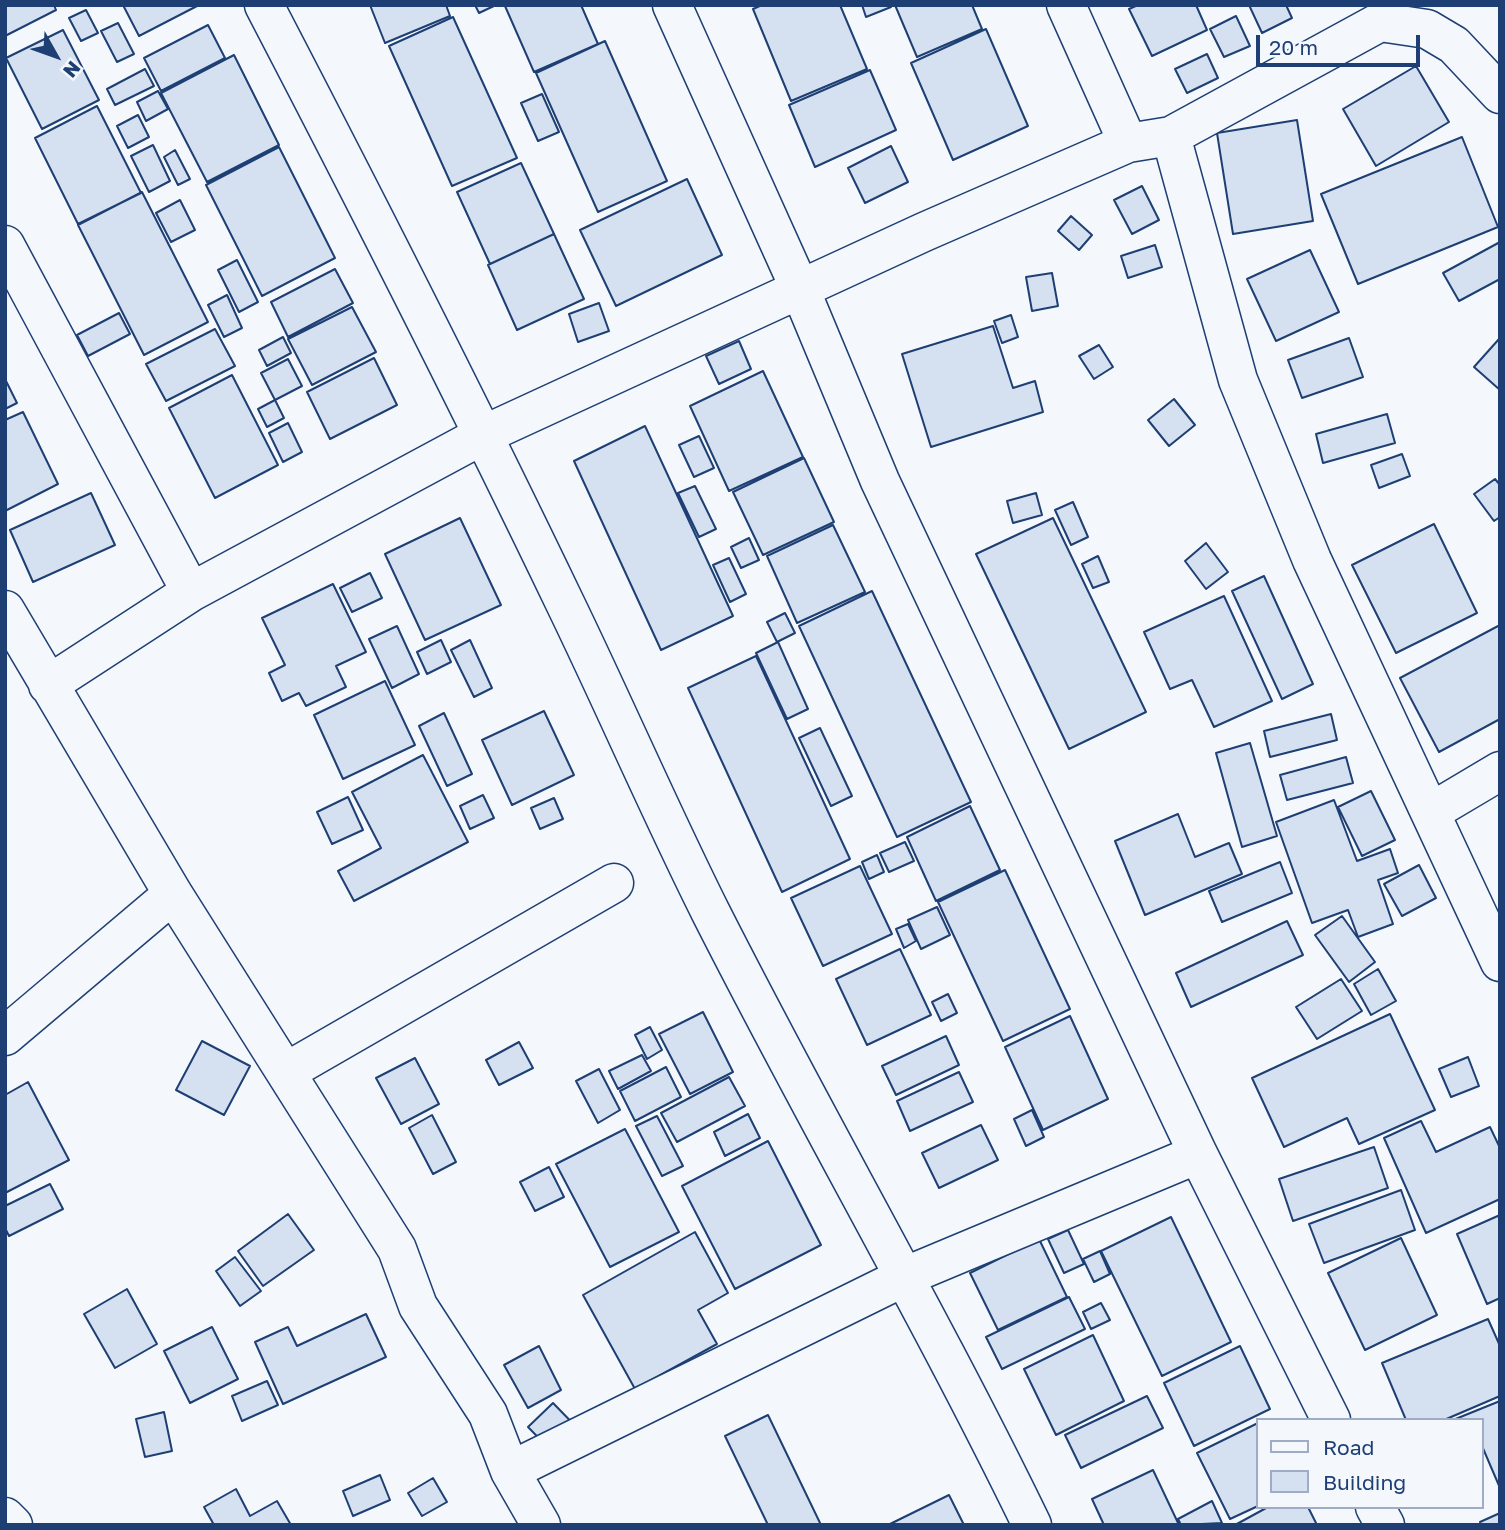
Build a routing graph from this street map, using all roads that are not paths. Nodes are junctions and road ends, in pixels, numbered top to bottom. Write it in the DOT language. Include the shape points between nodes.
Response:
graph roads {
  1 [pos="264,5"];
  2 [pos="672,5"];
  3 [pos="1066,5"];
  4 [pos="1382,13"];
  5 [pos="1500,94"];
  6 [pos="1171,136"];
  7 [pos="1128,143"];
  8 [pos="5,245"];
  9 [pos="800,289"];
  10 [pos="481,436"];
  11 [pos="191,592"];
  12 [pos="5,610"];
  13 [pos="48,685"];
  14 [pos="1500,771"];
  15 [pos="1430,811"];
  16 [pos="614,883"];
  17 [pos="173,894"];
  18 [pos="1500,962"];
  19 [pos="5,1036"];
  20 [pos="286,1072"];
  21 [pos="1198,1154"];
  22 [pos="906,1276"];
  23 [pos="1330,1418"];
  24 [pos="510,1471"];
  25 [pos="1376,1509"];
  26 [pos="5,1517"];
  27 [pos="13,1525"];
  28 [pos="541,1525"];
  29 [pos="1032,1525"];
  30 [pos="1385,1525"];
  1 -- 10 [label="street"];
  2 -- 9 [label="street"];
  3 -- 7 [label="street"];
  4 -- 5 [label="street" via="1427,29 1454,45"];
  4 -- 6 [label="street"];
  6 -- 7 [label="street"];
  6 -- 15 [label="street" via="1238,380 1312,560"];
  7 -- 9 [label="street"];
  8 -- 11 [label="street"];
  9 -- 10 [label="street"];
  9 -- 21 [label="street" via="880,481"];
  10 -- 11 [label="street"];
  10 -- 22 [label="street" via="787,1064"];
  11 -- 13 [label="street"];
  12 -- 13 [label="street"];
  13 -- 17 [label="street"];
  14 -- 15 [label="street"];
  15 -- 18 [label="street"];
  16 -- 20 [label="street"];
  17 -- 19 [label="street"];
  17 -- 20 [label="street"];
  20 -- 24 [label="street" via="397,1250 418,1306 488,1414"];
  21 -- 22 [label="street"];
  21 -- 23 [label="street"];
  22 -- 24 [label="street"];
  22 -- 29 [label="street"];
  24 -- 28 [label="street"];
  25 -- 30 [label="street"];
  26 -- 27 [label="street"];
}
